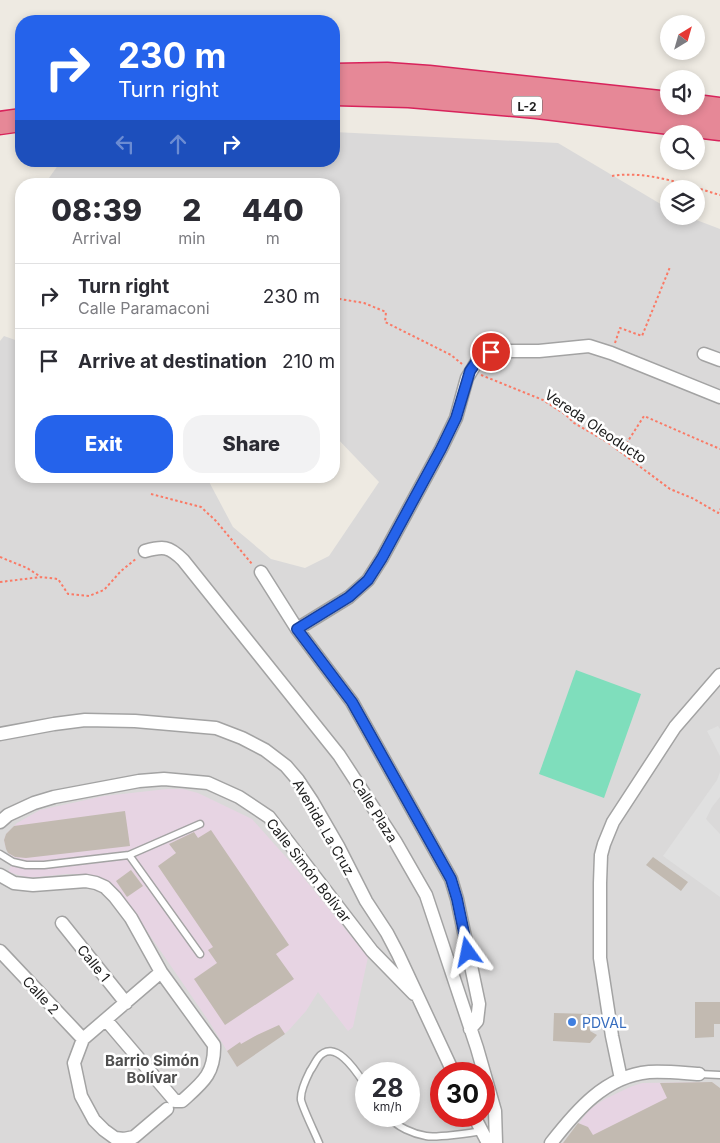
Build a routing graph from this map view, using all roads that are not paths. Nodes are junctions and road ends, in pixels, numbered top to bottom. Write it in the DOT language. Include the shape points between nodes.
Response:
graph roads {
  1 [pos="340,75"];
  2 [pos="340,94"];
  3 [pos="660,102"];
  4 [pos="705,107"];
  5 [pos="720,109"];
  6 [pos="15,121"];
  7 [pos="0,123"];
  8 [pos="720,129"];
  9 [pos="15,137"];
  10 [pos="0,138"];
  11 [pos="704,354"];
  12 [pos="720,360"];
  13 [pos="720,396"];
  14 [pos="145,551"];
  15 [pos="261,572"];
  16 [pos="297,629"];
  17 [pos="720,675"];
  18 [pos="0,734"];
  19 [pos="0,822"];
  20 [pos="200,824"];
  21 [pos="0,854"];
  22 [pos="129,855"];
  23 [pos="0,875"];
  24 [pos="62,923"];
  25 [pos="0,951"];
  26 [pos="200,954"];
  27 [pos="161,972"];
  28 [pos="420,1001"];
  29 [pos="126,1003"];
  30 [pos="106,1020"];
  31 [pos="470,1029"];
  32 [pos="83,1039"];
  33 [pos="448,1062"];
  34 [pos="355,1070"];
  35 [pos="699,1074"];
  36 [pos="720,1075"];
  37 [pos="621,1079"];
  38 [pos="171,1105"];
  39 [pos="403,1127"];
  40 [pos="480,1127"];
  41 [pos="482,1130"];
  42 [pos="319,1143"];
  43 [pos="488,1143"];
  44 [pos="496,1143"];
  45 [pos="551,1143"];
  1 -- 3 [label="highway, L-2" via="429,77"];
  2 -- 8 [label="highway, L-2" via="419,96"];
  4 -- 5 [label="highway"];
  6 -- 7 [label="highway"];
  9 -- 10 [label="highway"];
  11 -- 12 [label="street"];
  13 -- 16 [label="street" via="589,346 491,352 479,358 470,371 456,418 445,441 368,580 349,597"];
  14 -- 31 [label="street, Calle Plaza" via="161,547 183,560 344,762 426,895"];
  15 -- 16 [label="street"];
  16 -- 31 [label="street" via="352,702 451,879 479,1004 477,1021"];
  17 -- 37 [label="street" via="675,727 613,822 604,844 600,883 600,958"];
  18 -- 28 [label="street, Avenida La Cruz" via="77,721 135,721 216,728 265,750 286,766 312,801 387,933"];
  19 -- 28 [label="street, Calle Simón Bolívar" via="17,811 54,797 139,780 208,783 240,797 268,818 372,951"];
  20 -- 22 [label="lane"];
  21 -- 22 [label="lane" via="26,865"];
  22 -- 26 [label="lane"];
  23 -- 27 [label="street" via="14,883 33,885 86,881 104,887 131,918"];
  24 -- 29 [label="street, Calle 1"];
  25 -- 32 [label="street, Calle 2"];
  27 -- 29 [label="street"];
  27 -- 38 [label="street" via="214,1045 215,1059 210,1072 182,1101"];
  28 -- 33 [label="street, Avenida La Cruz"];
  29 -- 30 [label="street"];
  30 -- 32 [label="street"];
  30 -- 38 [label="street"];
  31 -- 44 [label="street, Calle Plaza" via="495,1111"];
  32 -- 38 [label="street" via="74,1063 81,1096 94,1120 104,1130 115,1138 134,1137"];
  34 -- 42 [label="lane" via="342,1056 323,1053 305,1081 301,1100"];
  35 -- 36 [label="lane"];
  35 -- 37 [label="street" via="649,1072"];
  37 -- 45 [label="street" via="600,1091 578,1111"];
  39 -- 41 [label="lane" via="428,1137"];
  40 -- 41 [label="street"];
  41 -- 43 [label="street"];
}
